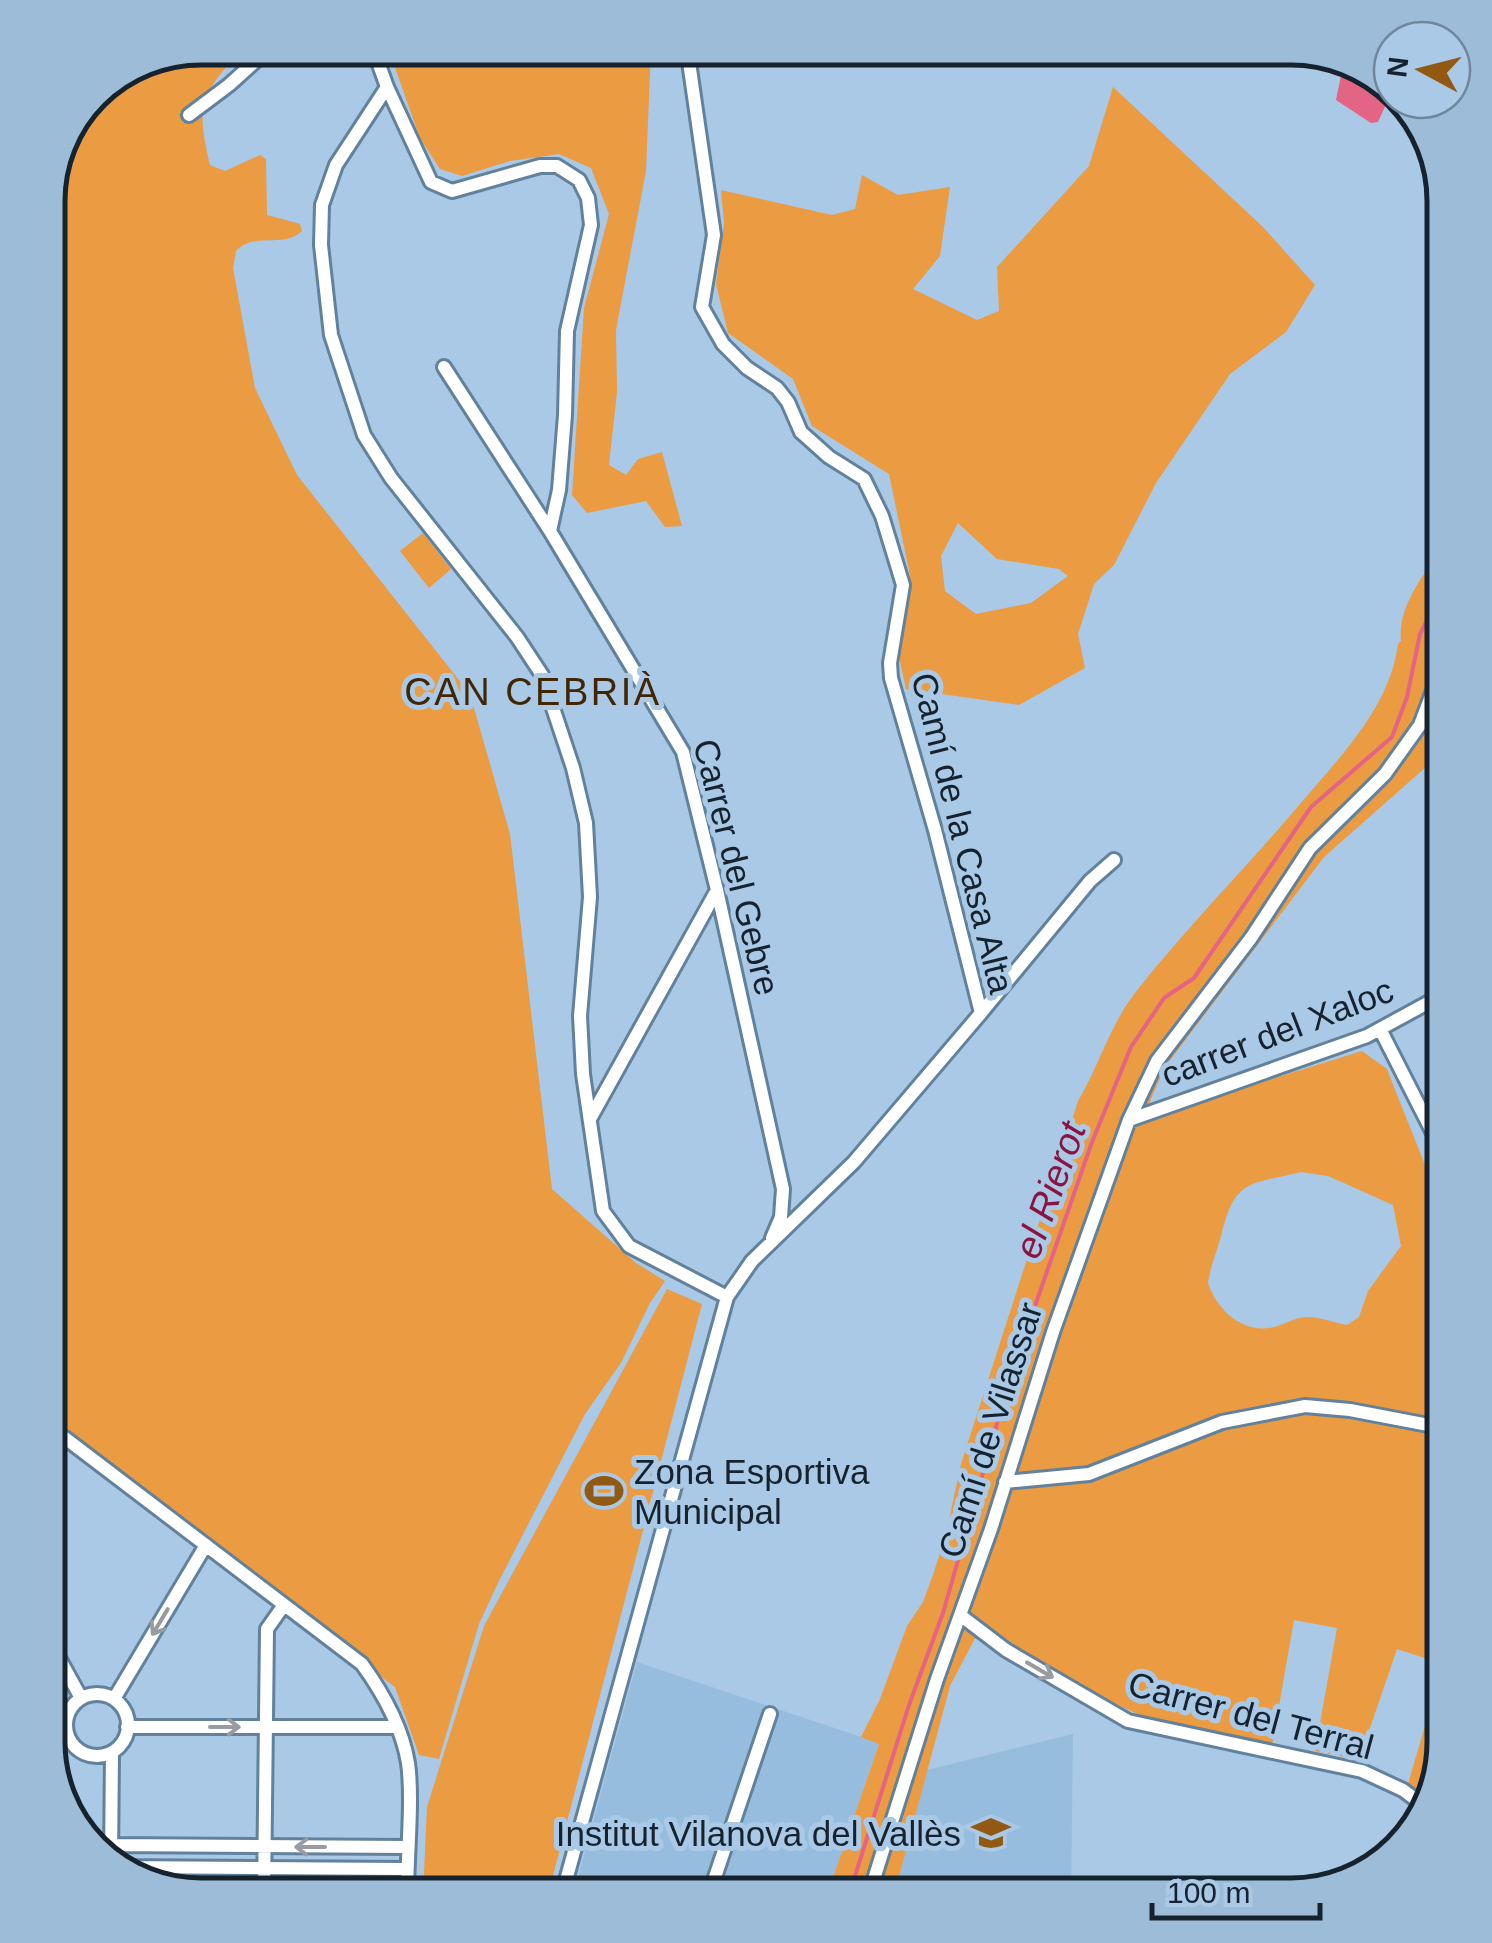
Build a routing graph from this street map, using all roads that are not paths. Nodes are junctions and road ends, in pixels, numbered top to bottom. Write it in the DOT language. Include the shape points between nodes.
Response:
graph roads {
  1 [pos="252,65"];
  2 [pos="379,65"];
  3 [pos="689,65"];
  4 [pos="387,88"];
  5 [pos="189,115"];
  6 [pos="444,367"];
  7 [pos="550,531"];
  8 [pos="1427,707"];
  9 [pos="1114,860"];
  10 [pos="717,890"];
  11 [pos="1427,1003"];
  12 [pos="982,1012"];
  13 [pos="1380,1029"];
  14 [pos="590,1119"];
  15 [pos="1129,1120"];
  16 [pos="1427,1121"];
  17 [pos="769,1244"];
  18 [pos="727,1297"];
  19 [pos="1427,1425"];
  20 [pos="65,1438"];
  21 [pos="1006,1482"];
  22 [pos="206,1545"];
  23 [pos="284,1605"];
  24 [pos="960,1615"];
  25 [pos="65,1668"];
  26 [pos="82,1698"];
  27 [pos="114,1699"];
  28 [pos="770,1714"];
  29 [pos="127,1726"];
  30 [pos="267,1727"];
  31 [pos="398,1727"];
  32 [pos="66,1729"];
  33 [pos="112,1752"];
  34 [pos="1415,1799"];
  35 [pos="112,1845"];
  36 [pos="264,1846"];
  37 [pos="408,1847"];
  38 [pos="144,1866"];
  39 [pos="264,1868"];
  40 [pos="407,1869"];
  41 [pos="264,1878"];
  42 [pos="407,1878"];
  43 [pos="567,1878"];
  44 [pos="715,1878"];
  45 [pos="876,1878"];
  1 -- 5 [label="street"];
  2 -- 4 [label="street"];
  3 -- 12 [label="street, Camí de la Casa Alta" via="714,235 702,306 723,344 788,402 800,432 864,478 882,516 903,585 891,678"];
  4 -- 7 [label="street" via="431,182 452,191 557,166 579,180 588,198 591,224 566,331 564,434"];
  4 -- 14 [label="street" via="336,165 322,205 331,335 364,434 542,675 573,768 586,823 590,897 580,1016"];
  6 -- 7 [label="street, Carrer del Gebre"];
  7 -- 10 [label="street, Carrer del Gebre" via="683,752"];
  8 -- 15 [label="street, Camí de Vilassar" via="1385,774 1310,848 1157,1060"];
  9 -- 12 [label="street"];
  10 -- 14 [label="street"];
  10 -- 17 [label="street, Carrer del Gebre" via="783,1189"];
  11 -- 13 [label="street, carrer del Xaloc"];
  12 -- 17 [label="street, Camí de la Casa Alta" via="854,1162"];
  13 -- 15 [label="street, carrer del Xaloc"];
  13 -- 16 [label="street"];
  14 -- 18 [label="street" via="603,1211 612,1226 629,1246"];
  15 -- 21 [label="street, Camí de Vilassar"];
  17 -- 18 [label="street, Camí de la Casa Alta"];
  18 -- 43 [label="street, Camí de la Casa Alta"];
  19 -- 21 [label="street" via="1305,1406 1222,1422 1089,1474"];
  20 -- 22 [label="street"];
  21 -- 24 [label="street, Camí de Vilassar"];
  22 -- 23 [label="street"];
  22 -- 27 [label="street, one-way"];
  23 -- 30 [label="street" via="267,1629"];
  23 -- 31 [label="street" via="362,1664"];
  24 -- 34 [label="street, Carrer del Terral, one-way" via="1006,1650 1128,1721 1362,1771"];
  24 -- 45 [label="street, Camí de Vilassar"];
  25 -- 26 [label="street"];
  26 -- 27 [label="street"];
  26 -- 32 [label="street" via="68,1714"];
  27 -- 29 [label="street"];
  28 -- 44 [label="street"];
  29 -- 30 [label="street, one-way"];
  29 -- 33 [label="street"];
  30 -- 31 [label="street"];
  30 -- 36 [label="street"];
  31 -- 37 [label="street" via="408,1764"];
  32 -- 33 [label="street" via="86,1755"];
  33 -- 35 [label="street"];
  35 -- 36 [label="street"];
  37 -- 36 [label="street, one-way"];
  36 -- 39 [label="street"];
  37 -- 40 [label="street"];
  38 -- 39 [label="street"];
  39 -- 40 [label="street"];
  39 -- 41 [label="street"];
  40 -- 42 [label="street"];
}
